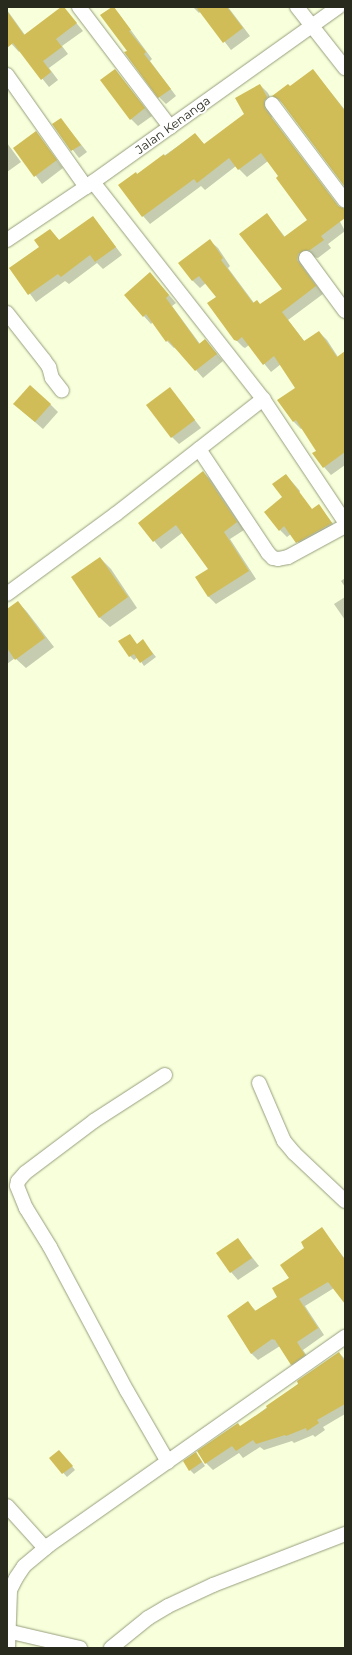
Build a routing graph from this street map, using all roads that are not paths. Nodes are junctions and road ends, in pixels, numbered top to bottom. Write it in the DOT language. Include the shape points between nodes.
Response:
graph roads {
  1 [pos="79,7"];
  2 [pos="297,7"];
  3 [pos="338,7"];
  4 [pos="311,25"];
  5 [pos="345,68"];
  6 [pos="7,75"];
  7 [pos="272,104"];
  8 [pos="170,127"];
  9 [pos="90,185"];
  10 [pos="345,201"];
  11 [pos="7,240"];
  12 [pos="306,258"];
  13 [pos="345,310"];
  14 [pos="7,313"];
  15 [pos="62,391"];
  16 [pos="263,399"];
  17 [pos="199,449"];
  18 [pos="345,522"];
  19 [pos="345,526"];
  20 [pos="7,594"];
  21 [pos="165,1075"];
  22 [pos="259,1084"];
  23 [pos="345,1201"];
  24 [pos="345,1337"];
  25 [pos="168,1462"];
  26 [pos="7,1506"];
  27 [pos="345,1534"];
  28 [pos="45,1548"];
  29 [pos="8,1631"];
  30 [pos="8,1648"];
  31 [pos="80,1648"];
  32 [pos="111,1648"];
  1 -- 8 [label="street"];
  2 -- 4 [label="street"];
  3 -- 4 [label="street, Jalan Kenanga"];
  4 -- 5 [label="street"];
  4 -- 8 [label="street, Jalan Kenanga"];
  6 -- 9 [label="street"];
  7 -- 10 [label="street"];
  8 -- 9 [label="street, Jalan Kenanga"];
  9 -- 11 [label="street, Jalan Kenanga"];
  9 -- 16 [label="street"];
  12 -- 13 [label="street"];
  14 -- 15 [label="street" via="44,360 52,378"];
  16 -- 17 [label="street"];
  16 -- 18 [label="street"];
  17 -- 19 [label="street" via="273,558 288,557"];
  17 -- 20 [label="street"];
  21 -- 25 [label="street" via="94,1121 25,1173 17,1186 26,1208"];
  22 -- 23 [label="street" via="284,1140 294,1153"];
  24 -- 25 [label="street"];
  25 -- 28 [label="street"];
  26 -- 28 [label="street"];
  27 -- 32 [label="street" via="213,1585 168,1606 148,1618"];
  28 -- 29 [label="street" via="24,1566 10,1590"];
  29 -- 30 [label="street"];
  29 -- 31 [label="street"];
}
